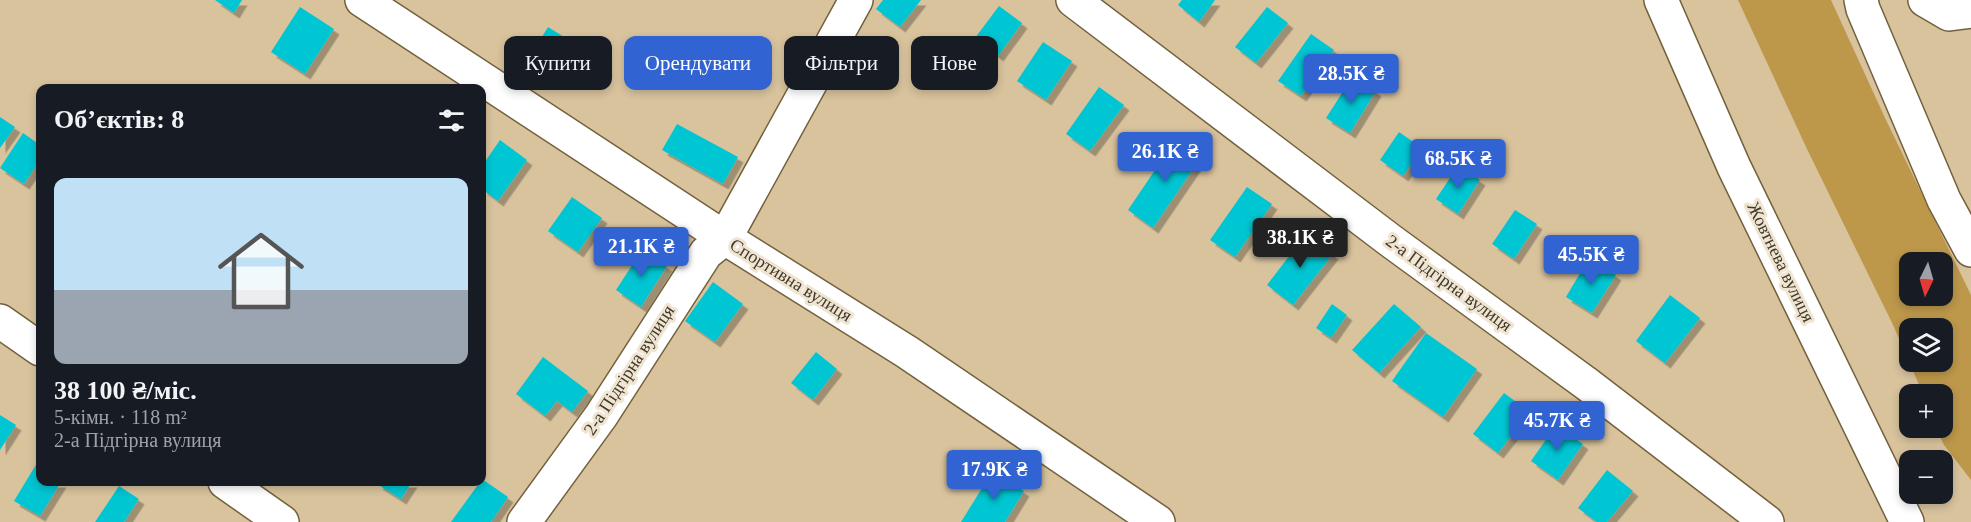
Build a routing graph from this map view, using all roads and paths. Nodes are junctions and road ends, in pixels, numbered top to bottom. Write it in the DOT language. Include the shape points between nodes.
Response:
graph roads {
  1 [pos="362,0"];
  2 [pos="856,0"];
  3 [pos="1072,0"];
  4 [pos="1661,0"];
  5 [pos="1861,0"];
  6 [pos="1925,0"];
  7 [pos="1971,11"];
  8 [pos="725,238"];
  9 [pos="1971,250"];
  10 [pos="0,321"];
  11 [pos="36,347"];
  12 [pos="231,486"];
  13 [pos="282,522"];
  14 [pos="524,522"];
  15 [pos="1158,522"];
  16 [pos="1767,522"];
  17 [pos="1908,522"];
  1 -- 8 [label="street, Спортивна вулиця"];
  2 -- 8 [label="street, 2-а Підгірна вулиця"];
  3 -- 16 [label="street, 2-а Підгірна вулиця"];
  4 -- 17 [label="street, Жовтнева вулиця" via="1734,166"];
  5 -- 9 [label="street" via="1944,200"];
  6 -- 7 [label="street" via="1948,14"];
  8 -- 14 [label="street, 2-а Підгірна вулиця" via="706,253 601,416"];
  8 -- 15 [label="street, Спортивна вулиця" via="906,352"];
  10 -- 11 [label="street"];
  12 -- 13 [label="street"];
}
